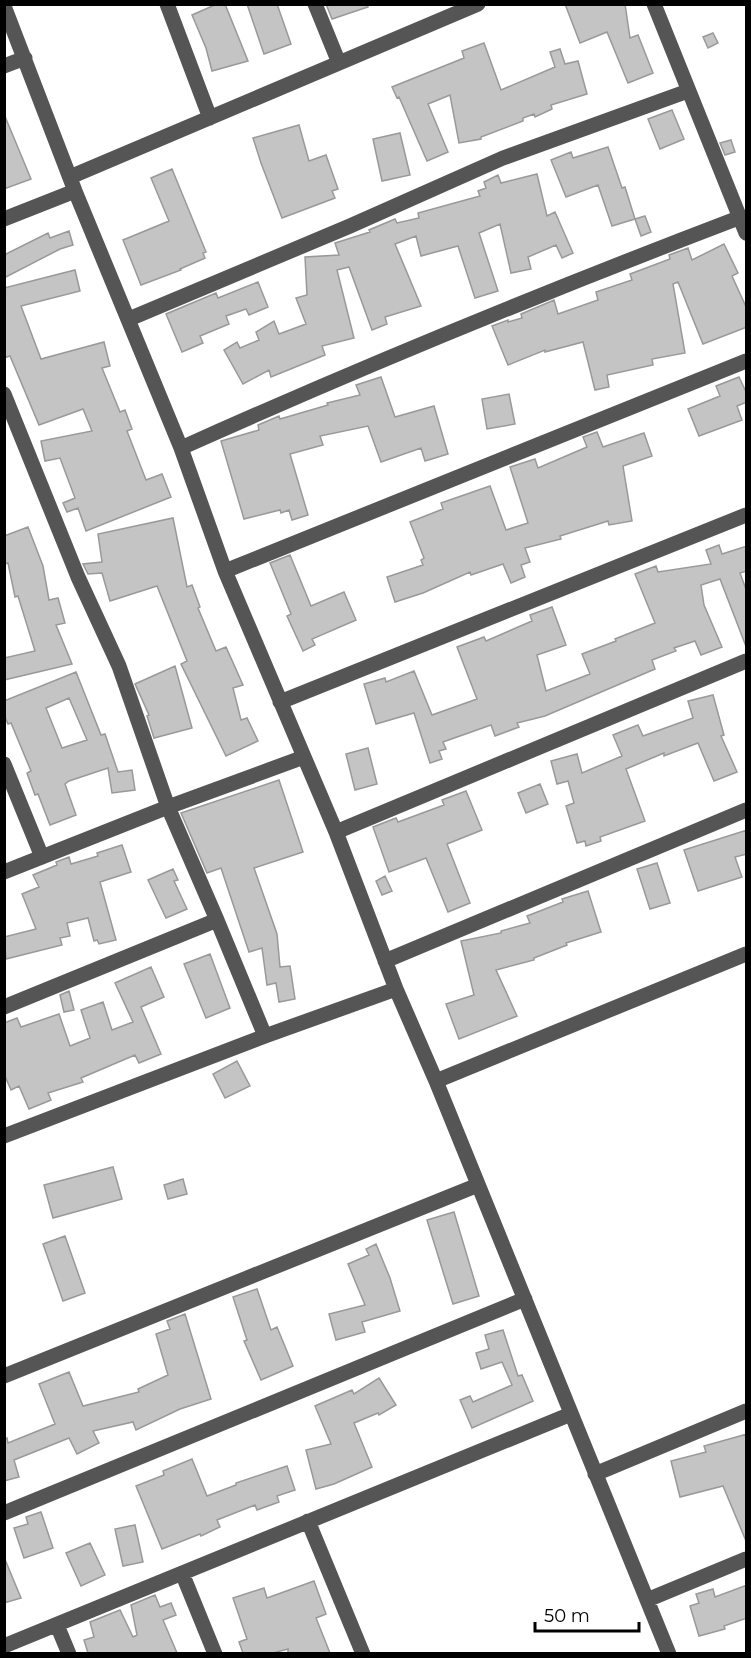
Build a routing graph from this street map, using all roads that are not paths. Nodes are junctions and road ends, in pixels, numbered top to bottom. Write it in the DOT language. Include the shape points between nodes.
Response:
graph roads {
  1 [pos="167,4"];
  2 [pos="315,4"];
  3 [pos="478,4"];
  4 [pos="654,4"];
  5 [pos="4,6"];
  6 [pos="462,8"];
  7 [pos="25,58"];
  8 [pos="339,63"];
  9 [pos="4,66"];
  10 [pos="688,91"];
  11 [pos="210,118"];
  12 [pos="73,184"];
  13 [pos="741,217"];
  14 [pos="4,219"];
  15 [pos="747,232"];
  16 [pos="129,319"];
  17 [pos="747,361"];
  18 [pos="4,394"];
  19 [pos="181,448"];
  20 [pos="747,515"];
  21 [pos="225,571"];
  22 [pos="747,661"];
  23 [pos="280,702"];
  24 [pos="304,757"];
  25 [pos="4,765"];
  26 [pos="168,807"];
  27 [pos="747,810"];
  28 [pos="336,832"];
  29 [pos="42,857"];
  30 [pos="4,872"];
  31 [pos="217,920"];
  32 [pos="747,954"];
  33 [pos="385,961"];
  34 [pos="396,989"];
  35 [pos="4,1007"];
  36 [pos="266,1036"];
  37 [pos="436,1081"];
  38 [pos="4,1136"];
  39 [pos="478,1185"];
  40 [pos="525,1299"];
  41 [pos="4,1376"];
  42 [pos="747,1411"];
  43 [pos="571,1414"];
  44 [pos="595,1473"];
  45 [pos="4,1513"];
  46 [pos="308,1521"];
  47 [pos="747,1559"];
  48 [pos="182,1574"];
  49 [pos="647,1600"];
  50 [pos="57,1625"];
  51 [pos="4,1646"];
  52 [pos="69,1653"];
  53 [pos="215,1653"];
  54 [pos="363,1653"];
  55 [pos="669,1653"];
  1 -- 11 [label="street"];
  2 -- 8 [label="street"];
  3 -- 6 [label="street"];
  4 -- 10 [label="street"];
  5 -- 7 [label="street"];
  6 -- 8 [label="street"];
  7 -- 9 [label="street"];
  7 -- 12 [label="street"];
  8 -- 11 [label="street"];
  10 -- 13 [label="street"];
  10 -- 16 [label="street" via="503,158"];
  11 -- 12 [label="street"];
  12 -- 14 [label="street"];
  12 -- 16 [label="street"];
  13 -- 15 [label="street"];
  13 -- 19 [label="street" via="474,322"];
  16 -- 19 [label="street"];
  17 -- 21 [label="street"];
  18 -- 26 [label="street" via="78,577 119,666"];
  19 -- 21 [label="street"];
  20 -- 23 [label="street"];
  21 -- 23 [label="street"];
  22 -- 28 [label="street"];
  23 -- 24 [label="street"];
  24 -- 26 [label="street"];
  24 -- 28 [label="street"];
  25 -- 29 [label="street"];
  26 -- 29 [label="street"];
  26 -- 31 [label="street"];
  27 -- 33 [label="street"];
  28 -- 33 [label="street"];
  29 -- 30 [label="street"];
  31 -- 35 [label="street"];
  31 -- 36 [label="street"];
  32 -- 37 [label="street"];
  33 -- 34 [label="street"];
  34 -- 36 [label="street"];
  34 -- 37 [label="street"];
  36 -- 38 [label="street"];
  37 -- 39 [label="street"];
  39 -- 40 [label="street"];
  39 -- 41 [label="street"];
  40 -- 43 [label="street"];
  40 -- 45 [label="street"];
  42 -- 44 [label="street"];
  43 -- 44 [label="street"];
  43 -- 46 [label="street"];
  44 -- 49 [label="street"];
  46 -- 48 [label="street"];
  46 -- 54 [label="street"];
  47 -- 49 [label="street"];
  48 -- 50 [label="street"];
  48 -- 53 [label="street"];
  49 -- 55 [label="street"];
  50 -- 51 [label="street"];
  50 -- 52 [label="street"];
}
